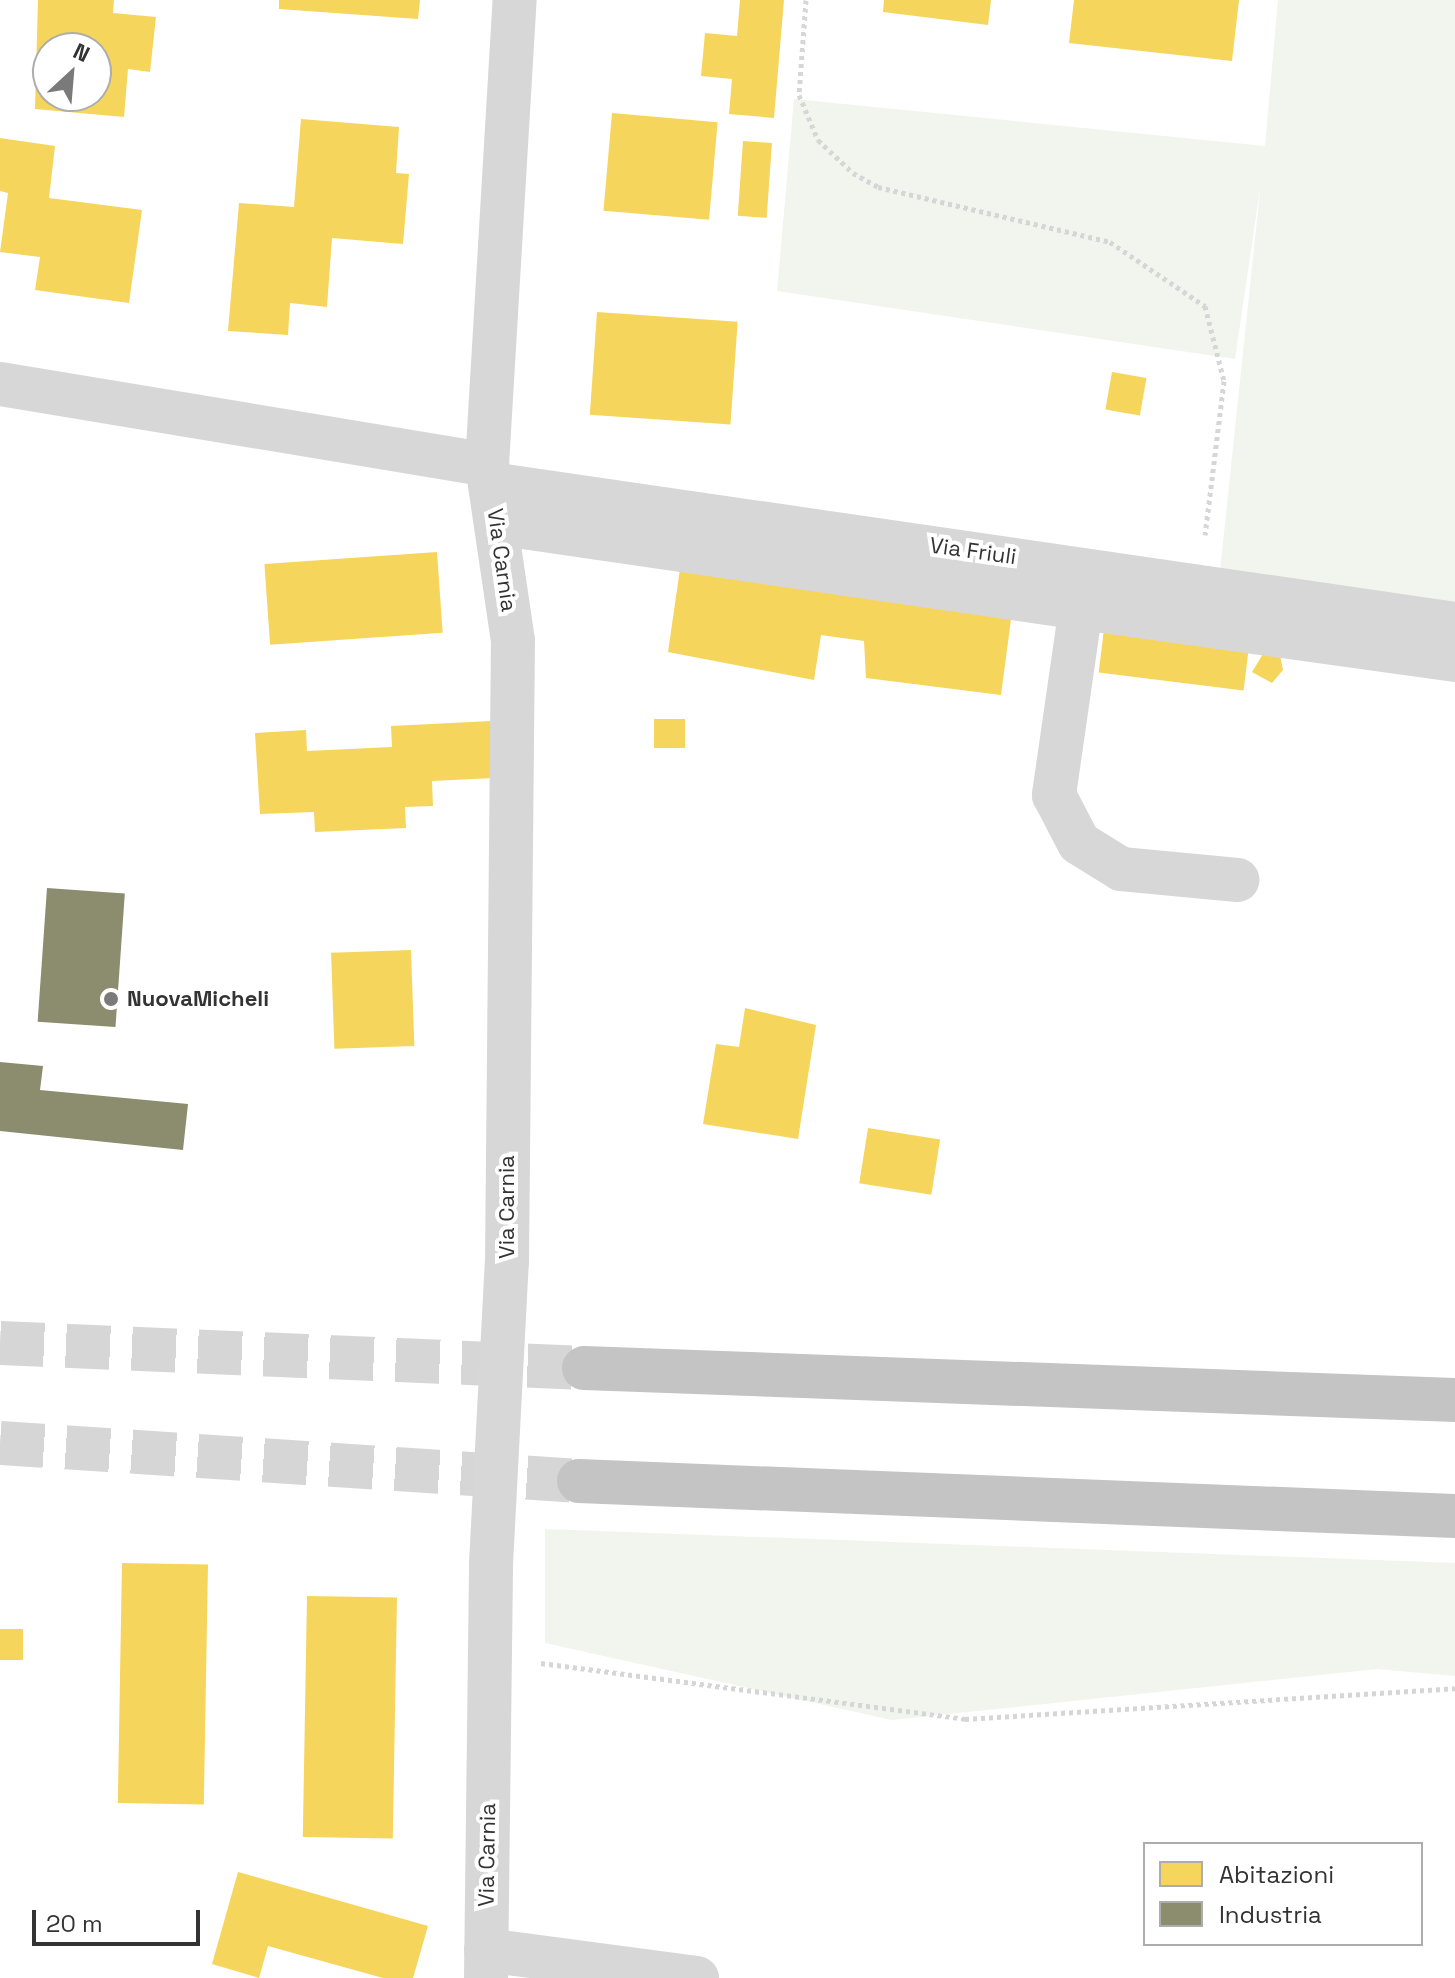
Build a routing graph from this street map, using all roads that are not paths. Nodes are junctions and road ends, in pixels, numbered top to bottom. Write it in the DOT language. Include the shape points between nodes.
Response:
graph roads {
  1 [pos="515,0"];
  2 [pos="0,384"];
  3 [pos="491,491"];
  4 [pos="1074,607"];
  5 [pos="1455,624"];
  6 [pos="1455,660"];
  7 [pos="1237,880"];
  8 [pos="584,1368"];
  9 [pos="1455,1400"];
  10 [pos="579,1481"];
  11 [pos="1455,1516"];
  12 [pos="486,1964"];
  13 [pos="697,1978"];
  1 -- 3 [label="street, Via Carnia"];
  2 -- 3 [label="street"];
  3 -- 4 [label="street"];
  3 -- 5 [label="street, Via Friuli" via="1199,583"];
  3 -- 12 [label="street, Via Carnia" via="513,641 507,1262 491,1564"];
  4 -- 6 [label="street"];
  4 -- 7 [label="street" via="1079,621 1054,795 1079,843 1121,869"];
  8 -- 9 [label="highway"];
  10 -- 11 [label="highway"];
  12 -- 13 [label="street, Via Carnia"];
}
